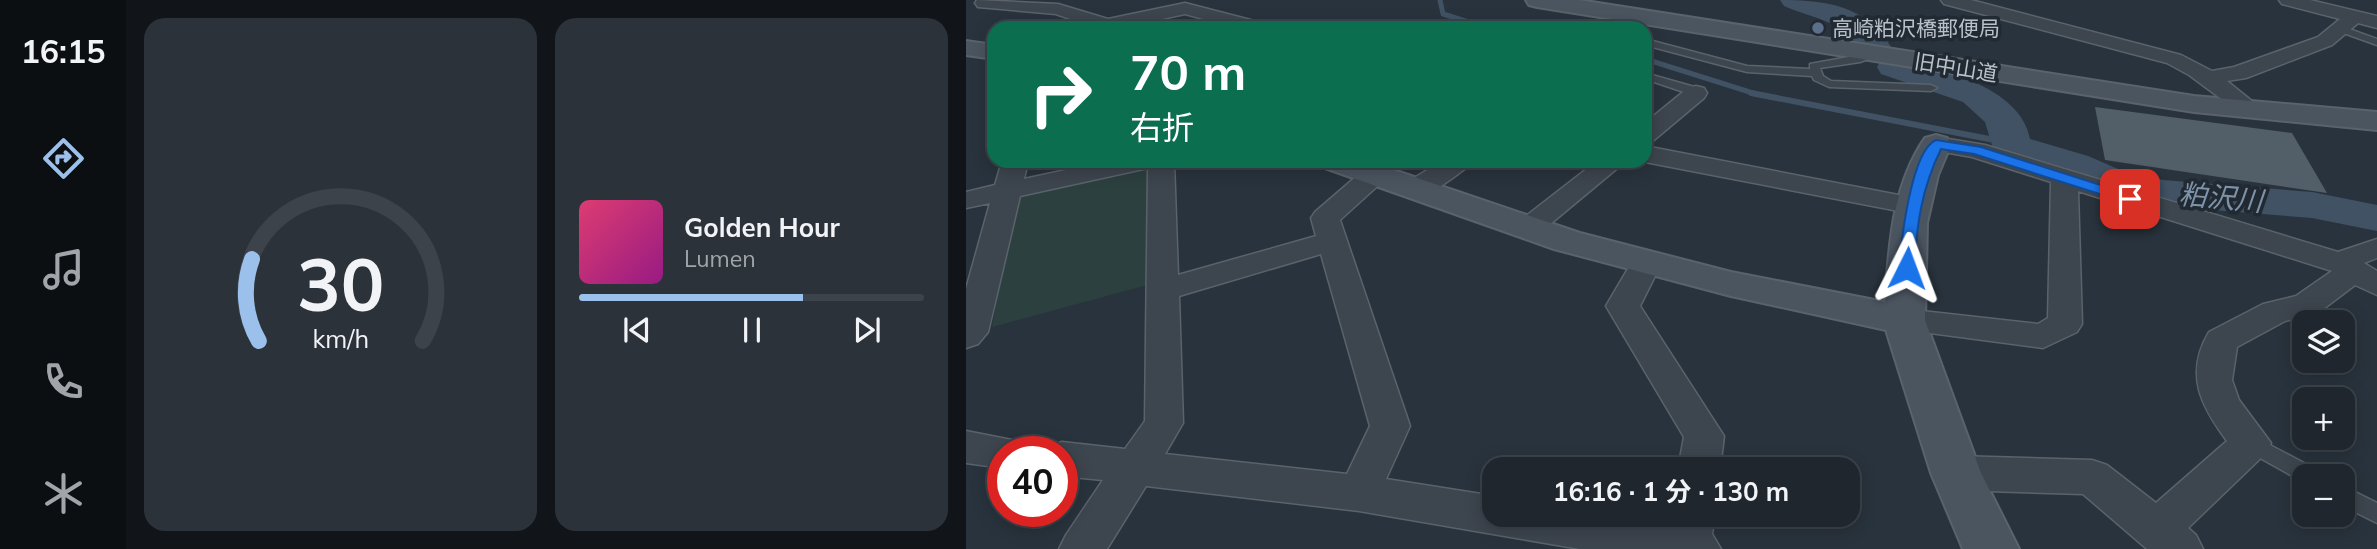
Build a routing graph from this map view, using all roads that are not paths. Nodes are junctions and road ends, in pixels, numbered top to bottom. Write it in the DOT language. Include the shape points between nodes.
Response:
graph roads {
  1 [pos="1537,0"];
  2 [pos="1950,0"];
  3 [pos="2029,0"];
  4 [pos="2288,0"];
  5 [pos="988,2"];
  6 [pos="966,11"];
  7 [pos="1997,15"];
  8 [pos="1086,21"];
  9 [pos="1127,21"];
  10 [pos="1233,21"];
  11 [pos="1609,21"];
  12 [pos="2377,22"];
  13 [pos="2348,23"];
  14 [pos="1652,31"];
  15 [pos="1652,34"];
  16 [pos="2377,42"];
  17 [pos="1871,54"];
  18 [pos="1816,73"];
  19 [pos="1652,78"];
  20 [pos="2209,78"];
  21 [pos="1931,88"];
  22 [pos="1696,93"];
  23 [pos="2251,110"];
  24 [pos="2377,121"];
  25 [pos="1652,129"];
  26 [pos="1936,144"];
  27 [pos="1652,155"];
  28 [pos="1013,168"];
  29 [pos="1112,168"];
  30 [pos="1161,168"];
  31 [pos="1355,168"];
  32 [pos="1449,168"];
  33 [pos="1604,168"];
  34 [pos="1374,175"];
  35 [pos="2064,178"];
  36 [pos="1416,189"];
  37 [pos="1007,191"];
  38 [pos="966,200"];
  39 [pos="1914,206"];
  40 [pos="1527,229"];
  41 [pos="1332,242"];
  42 [pos="2377,248"];
  43 [pos="1647,262"];
  44 [pos="2356,272"];
  45 [pos="1163,290"];
  46 [pos="1904,320"];
  47 [pos="966,336"];
  48 [pos="2251,443"];
  49 [pos="966,447"];
  50 [pos="987,450"];
  51 [pos="1701,457"];
  52 [pos="1078,461"];
  53 [pos="2292,466"];
  54 [pos="1136,469"];
  55 [pos="1956,473"];
  56 [pos="1359,493"];
  57 [pos="2355,502"];
  58 [pos="2377,514"];
  59 [pos="1693,537"];
  60 [pos="2168,539"];
  61 [pos="1082,549"];
  62 [pos="1991,549"];
  1 -- 11 [label="street, 旧中山道"];
  2 -- 7 [label="street"];
  3 -- 7 [label="street"];
  4 -- 13 [label="street"];
  5 -- 6 [label="street"];
  5 -- 8 [label="street" via="1058,9"];
  7 -- 20 [label="street" via="2164,56"];
  9 -- 10 [label="street" via="1185,8"];
  12 -- 13 [label="street"];
  13 -- 16 [label="lane"];
  13 -- 20 [label="street" via="2325,41 2238,73"];
  14 -- 17 [label="street, 旧中山道"];
  15 -- 18 [label="lane" via="1747,69"];
  17 -- 18 [label="lane" via="1814,66"];
  17 -- 23 [label="street, 旧中山道"];
  18 -- 21 [label="lane" via="1829,84 1841,86"];
  19 -- 22 [label="lane"];
  20 -- 23 [label="street"];
  22 -- 25 [label="street"];
  23 -- 24 [label="street, 旧中山道"];
  26 -- 35 [label="street" via="1976,150"];
  26 -- 39 [label="street"];
  27 -- 39 [label="street"];
  28 -- 37 [label="street"];
  29 -- 37 [label="street"];
  30 -- 45 [label="street"];
  31 -- 34 [label="street"];
  32 -- 36 [label="street"];
  33 -- 40 [label="street"];
  34 -- 36 [label="street"];
  34 -- 41 [label="street" via="1325,218"];
  35 -- 44 [label="street"];
  35 -- 46 [label="street" via="2065,324 2043,336"];
  36 -- 40 [label="street"];
  37 -- 38 [label="street"];
  37 -- 47 [label="street" via="971,332"];
  39 -- 46 [label="street"];
  40 -- 43 [label="street"];
  41 -- 45 [label="street"];
  41 -- 56 [label="street" via="1390,426"];
  42 -- 44 [label="street"];
  43 -- 46 [label="street"];
  43 -- 51 [label="street" via="1623,306 1704,436"];
  44 -- 48 [label="street" via="2306,305 2275,312 2221,341 2214,380 2226,413"];
  45 -- 54 [label="street" via="1164,422"];
  46 -- 55 [label="street"];
  48 -- 53 [label="lane"];
  48 -- 60 [label="street"];
  49 -- 50 [label="street"];
  52 -- 54 [label="street"];
  54 -- 56 [label="street"];
  54 -- 61 [label="street"];
  55 -- 60 [label="street" via="2092,477"];
  55 -- 62 [label="street"];
  56 -- 59 [label="street"];
  57 -- 58 [label="lane"];
}
